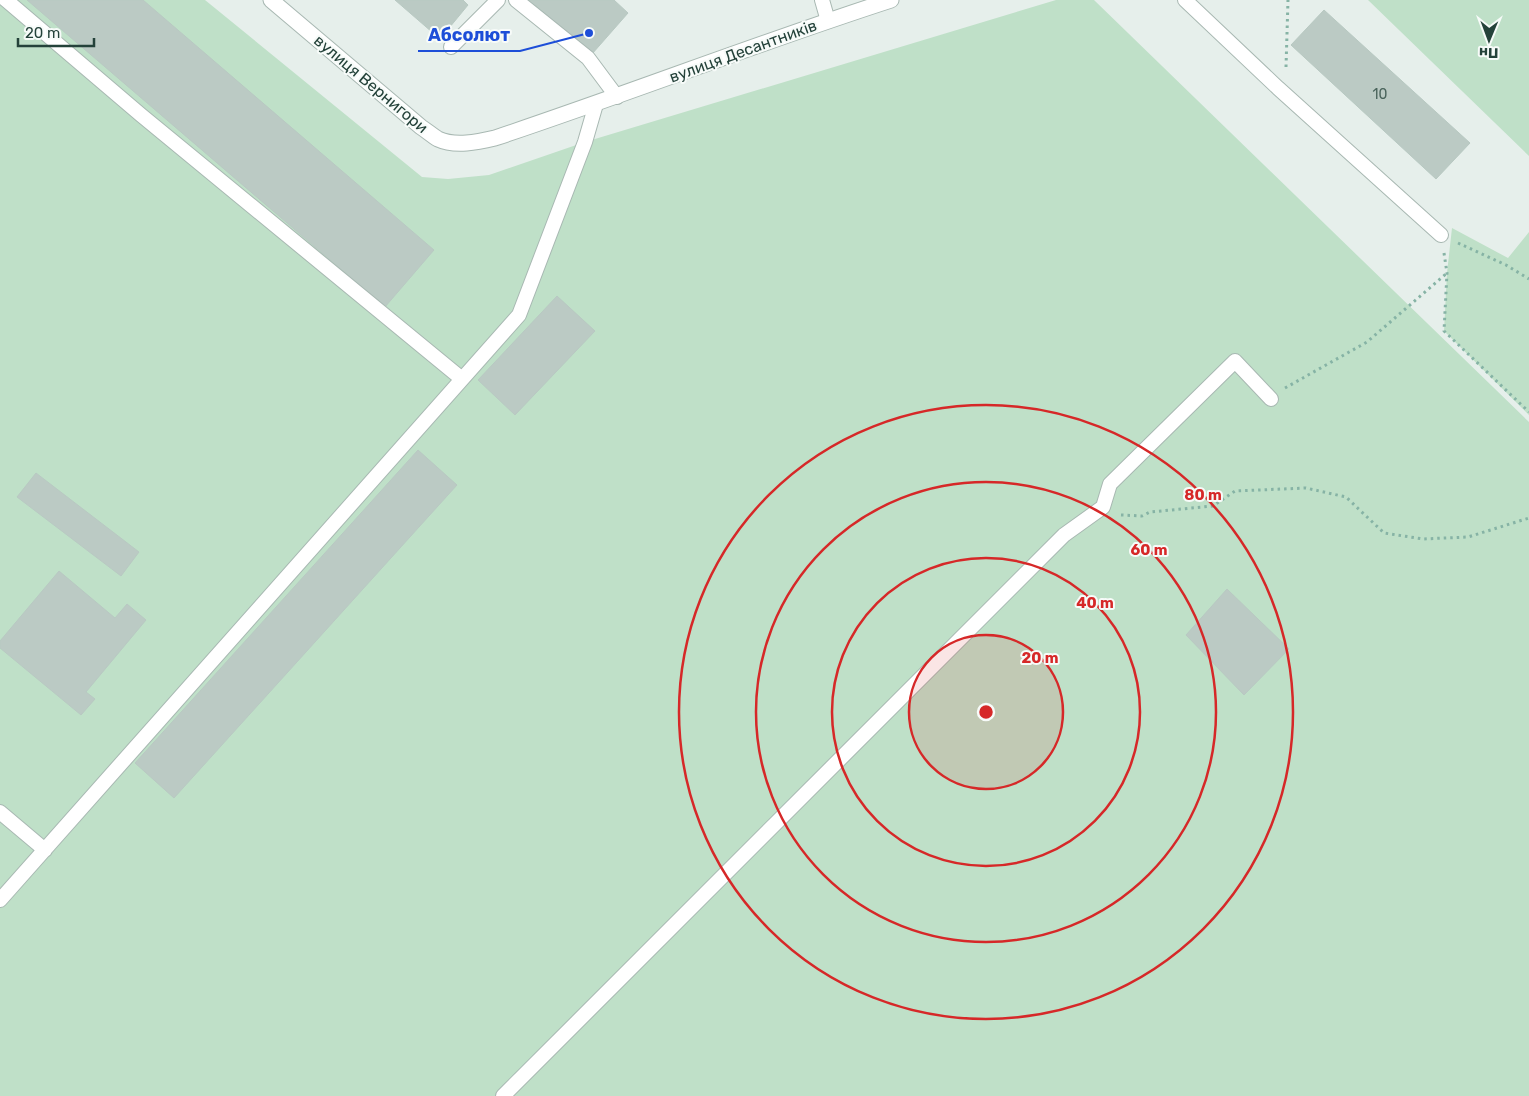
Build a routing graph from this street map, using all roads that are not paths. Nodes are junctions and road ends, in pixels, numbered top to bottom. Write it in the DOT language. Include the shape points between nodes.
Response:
graph roads {
  1 [pos="6,0"];
  2 [pos="271,0"];
  3 [pos="498,0"];
  4 [pos="516,0"];
  5 [pos="822,0"];
  6 [pos="891,0"];
  7 [pos="1185,0"];
  8 [pos="828,21"];
  9 [pos="451,48"];
  10 [pos="617,97"];
  11 [pos="596,104"];
  12 [pos="1441,235"];
  13 [pos="462,379"];
  14 [pos="1271,399"];
  15 [pos="0,812"];
  16 [pos="44,850"];
  17 [pos="0,900"];
  18 [pos="503,1096"];
  1 -- 13 [label="lane"];
  2 -- 11 [label="street, вулиця Вернигори" via="440,140 477,142 495,138"];
  3 -- 9 [label="lane"];
  4 -- 10 [label="lane" via="588,58"];
  5 -- 8 [label="lane"];
  6 -- 8 [label="street, вулиця Десантників"];
  7 -- 12 [label="lane"];
  8 -- 10 [label="street, вулиця Десантників"];
  10 -- 11 [label="street, вулиця Десантників"];
  11 -- 13 [label="lane" via="585,142 519,315"];
  13 -- 16 [label="lane"];
  14 -- 18 [label="lane" via="1235,360 1110,484 1103,507 1064,535"];
  15 -- 16 [label="lane"];
  16 -- 17 [label="lane"];
}
